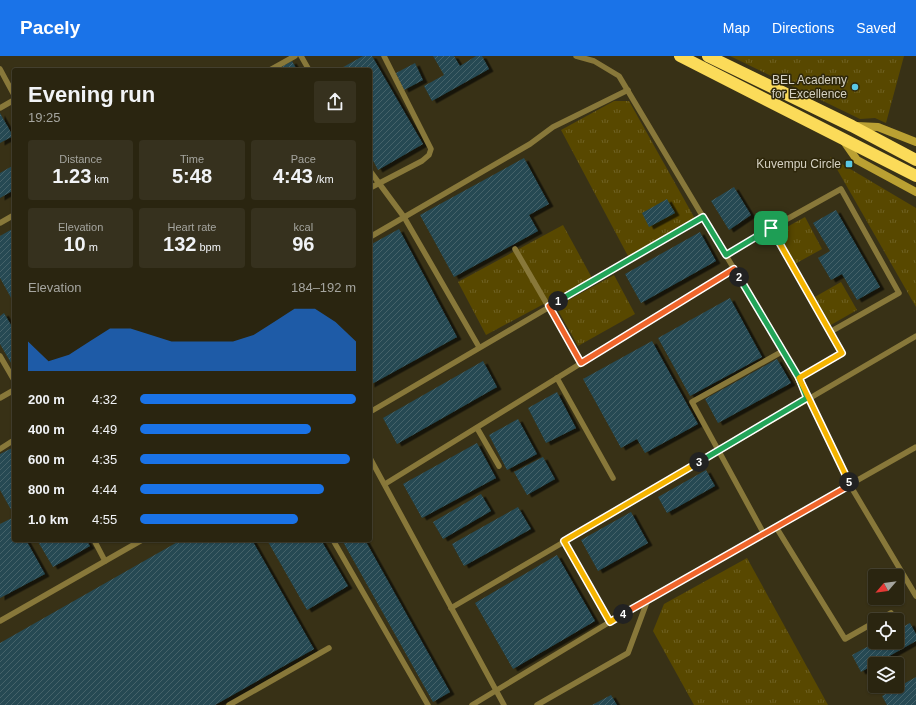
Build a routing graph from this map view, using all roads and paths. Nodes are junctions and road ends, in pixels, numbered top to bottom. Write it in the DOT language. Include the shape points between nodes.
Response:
graph roads {
  1 [pos="295,56"];
  2 [pos="301,56"];
  3 [pos="384,56"];
  4 [pos="576,56"];
  5 [pos="680,56"];
  6 [pos="708,56"];
  7 [pos="274,68"];
  8 [pos="309,68"];
  9 [pos="0,69"];
  10 [pos="628,90"];
  11 [pos="12,91"];
  12 [pos="12,101"];
  13 [pos="0,108"];
  14 [pos="852,126"];
  15 [pos="840,136"];
  16 [pos="916,142"];
  17 [pos="916,160"];
  18 [pos="372,174"];
  19 [pos="916,176"];
  20 [pos="378,184"];
  21 [pos="372,187"];
  22 [pos="916,192"];
  23 [pos="12,216"];
  24 [pos="703,217"];
  25 [pos="404,218"];
  26 [pos="0,223"];
  27 [pos="771,228"];
  28 [pos="372,236"];
  29 [pos="515,249"];
  30 [pos="726,255"];
  31 [pos="734,269"];
  32 [pos="549,306"];
  33 [pos="830,332"];
  34 [pos="916,336"];
  35 [pos="479,347"];
  36 [pos="783,351"];
  37 [pos="0,356"];
  38 [pos="581,363"];
  39 [pos="12,377"];
  40 [pos="557,378"];
  41 [pos="799,378"];
  42 [pos="12,392"];
  43 [pos="0,398"];
  44 [pos="807,398"];
  45 [pos="372,411"];
  46 [pos="477,428"];
  47 [pos="12,441"];
  48 [pos="916,447"];
  49 [pos="0,448"];
  50 [pos="717,451"];
  51 [pos="372,461"];
  52 [pos="499,466"];
  53 [pos="613,478"];
  54 [pos="385,484"];
  55 [pos="850,485"];
  56 [pos="776,527"];
  57 [pos="764,534"];
  58 [pos="564,541"];
  59 [pos="95,542"];
  60 [pos="138,542"];
  61 [pos="334,542"];
  62 [pos="105,561"];
  63 [pos="916,596"];
  64 [pos="648,600"];
  65 [pos="451,608"];
  66 [pos="0,621"];
  67 [pos="610,622"];
  68 [pos="868,626"];
  69 [pos="329,648"];
  70 [pos="496,691"];
  71 [pos="229,705"];
  72 [pos="428,705"];
  73 [pos="472,705"];
  74 [pos="504,705"];
  75 [pos="537,705"];
  1 -- 7 [label="lane"];
  2 -- 8 [label="lane"];
  3 -- 20 [label="lane" via="431,149 422,161"];
  4 -- 10 [label="lane" via="594,61 619,76"];
  5 -- 15 [label="highway"];
  6 -- 14 [label="highway"];
  9 -- 11 [label="lane"];
  10 -- 24 [label="lane"];
  10 -- 25 [label="lane" via="553,127 530,144"];
  12 -- 13 [label="lane"];
  14 -- 16 [label="street" via="878,127"];
  14 -- 17 [label="highway"];
  15 -- 19 [label="highway"];
  15 -- 22 [label="street" via="857,160"];
  18 -- 20 [label="lane"];
  20 -- 21 [label="lane"];
  20 -- 25 [label="lane"];
  23 -- 26 [label="lane"];
  24 -- 30 [label="lane"];
  24 -- 32 [label="lane"];
  25 -- 28 [label="lane"];
  25 -- 35 [label="lane"];
  27 -- 30 [label="lane"];
  27 -- 33 [label="lane"];
  27 -- 33 [label="lane" via="841,189 899,293"];
  29 -- 32 [label="lane"];
  30 -- 31 [label="lane"];
  31 -- 36 [label="lane"];
  31 -- 38 [label="lane"];
  32 -- 35 [label="lane"];
  32 -- 38 [label="lane"];
  33 -- 41 [label="lane" via="842,353"];
  34 -- 44 [label="lane"];
  35 -- 45 [label="lane"];
  36 -- 41 [label="lane"];
  36 -- 50 [label="lane" via="692,402"];
  37 -- 39 [label="lane"];
  38 -- 40 [label="lane"];
  40 -- 46 [label="lane"];
  40 -- 53 [label="lane"];
  41 -- 44 [label="lane"];
  42 -- 43 [label="lane"];
  44 -- 50 [label="lane"];
  44 -- 55 [label="lane"];
  46 -- 52 [label="lane"];
  46 -- 54 [label="lane"];
  47 -- 49 [label="lane"];
  48 -- 55 [label="lane"];
  50 -- 57 [label="lane"];
  50 -- 58 [label="lane"];
  51 -- 54 [label="lane"];
  54 -- 65 [label="lane"];
  55 -- 56 [label="lane"];
  55 -- 63 [label="lane"];
  56 -- 57 [label="lane"];
  56 -- 68 [label="lane" via="845,639"];
  57 -- 64 [label="lane"];
  58 -- 65 [label="lane"];
  58 -- 67 [label="lane"];
  59 -- 62 [label="lane"];
  60 -- 62 [label="lane"];
  61 -- 72 [label="lane"];
  62 -- 66 [label="lane"];
  64 -- 67 [label="lane"];
  64 -- 75 [label="lane" via="628,653"];
  65 -- 70 [label="lane"];
  67 -- 70 [label="lane"];
  69 -- 71 [label="lane"];
  70 -- 73 [label="lane"];
  70 -- 74 [label="lane"];
}
